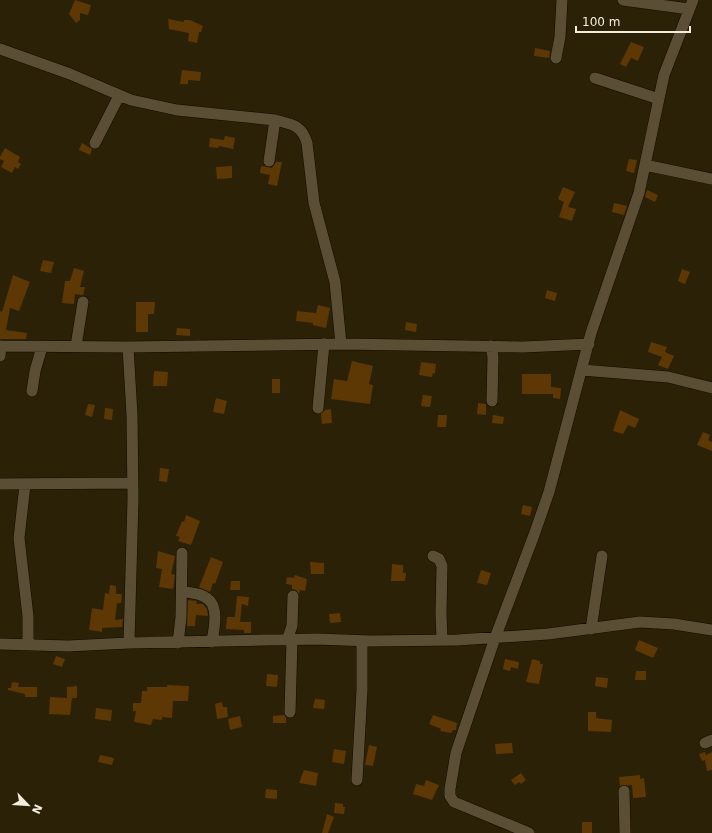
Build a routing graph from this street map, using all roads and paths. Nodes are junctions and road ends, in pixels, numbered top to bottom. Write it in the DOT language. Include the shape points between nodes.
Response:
graph roads {
  1 [pos="562,0"];
  2 [pos="623,0"];
  3 [pos="691,4"];
  4 [pos="0,49"];
  5 [pos="556,58"];
  6 [pos="595,78"];
  7 [pos="119,96"];
  8 [pos="658,99"];
  9 [pos="275,120"];
  10 [pos="94,143"];
  11 [pos="269,161"];
  12 [pos="645,165"];
  13 [pos="712,179"];
  14 [pos="83,302"];
  15 [pos="324,344"];
  16 [pos="341,344"];
  17 [pos="589,344"];
  18 [pos="0,346"];
  19 [pos="76,346"];
  20 [pos="491,346"];
  21 [pos="42,347"];
  22 [pos="128,347"];
  23 [pos="0,356"];
  24 [pos="582,370"];
  25 [pos="712,388"];
  26 [pos="32,391"];
  27 [pos="492,401"];
  28 [pos="318,408"];
  29 [pos="0,484"];
  30 [pos="25,484"];
  31 [pos="132,484"];
  32 [pos="182,553"];
  33 [pos="433,556"];
  34 [pos="602,556"];
  35 [pos="182,592"];
  36 [pos="293,596"];
  37 [pos="591,629"];
  38 [pos="712,630"];
  39 [pos="495,638"];
  40 [pos="290,640"];
  41 [pos="442,640"];
  42 [pos="362,641"];
  43 [pos="178,642"];
  44 [pos="212,642"];
  45 [pos="129,643"];
  46 [pos="0,644"];
  47 [pos="28,645"];
  48 [pos="290,712"];
  49 [pos="357,780"];
  50 [pos="624,791"];
  51 [pos="529,833"];
  52 [pos="625,833"];
  1 -- 5 [label="street"];
  2 -- 3 [label="street"];
  3 -- 8 [label="street" via="664,75"];
  4 -- 7 [label="street" via="70,74"];
  6 -- 8 [label="street"];
  7 -- 9 [label="street" via="177,110"];
  7 -- 10 [label="street"];
  8 -- 12 [label="street"];
  9 -- 11 [label="street"];
  9 -- 16 [label="street" via="296,126 304,133 314,203 335,282"];
  12 -- 13 [label="street"];
  12 -- 17 [label="street" via="630,225"];
  14 -- 19 [label="street"];
  15 -- 16 [label="street"];
  15 -- 22 [label="street"];
  15 -- 28 [label="street"];
  16 -- 20 [label="street"];
  17 -- 20 [label="street"];
  17 -- 24 [label="street"];
  18 -- 21 [label="street"];
  18 -- 23 [label="street"];
  19 -- 21 [label="street"];
  19 -- 22 [label="street"];
  20 -- 27 [label="street"];
  21 -- 26 [label="street"];
  22 -- 31 [label="street" via="132,415"];
  24 -- 25 [label="street" via="668,377"];
  24 -- 39 [label="street" via="549,492"];
  29 -- 30 [label="street"];
  30 -- 31 [label="street"];
  30 -- 47 [label="street" via="18,538 28,616"];
  31 -- 45 [label="street"];
  32 -- 35 [label="street"];
  33 -- 41 [label="street" via="439,559 442,566"];
  34 -- 37 [label="street"];
  35 -- 43 [label="street"];
  35 -- 44 [label="street" via="199,595 213,603 216,618"];
  36 -- 40 [label="street"];
  37 -- 38 [label="street" via="640,622"];
  37 -- 39 [label="street"];
  39 -- 41 [label="street"];
  39 -- 51 [label="street" via="456,753 450,796 454,802 464,807"];
  40 -- 42 [label="street"];
  40 -- 44 [label="street"];
  40 -- 48 [label="street"];
  41 -- 42 [label="street"];
  42 -- 49 [label="street"];
  43 -- 44 [label="street"];
  43 -- 45 [label="street"];
  45 -- 47 [label="street"];
  46 -- 47 [label="street"];
  50 -- 52 [label="street"];
}
